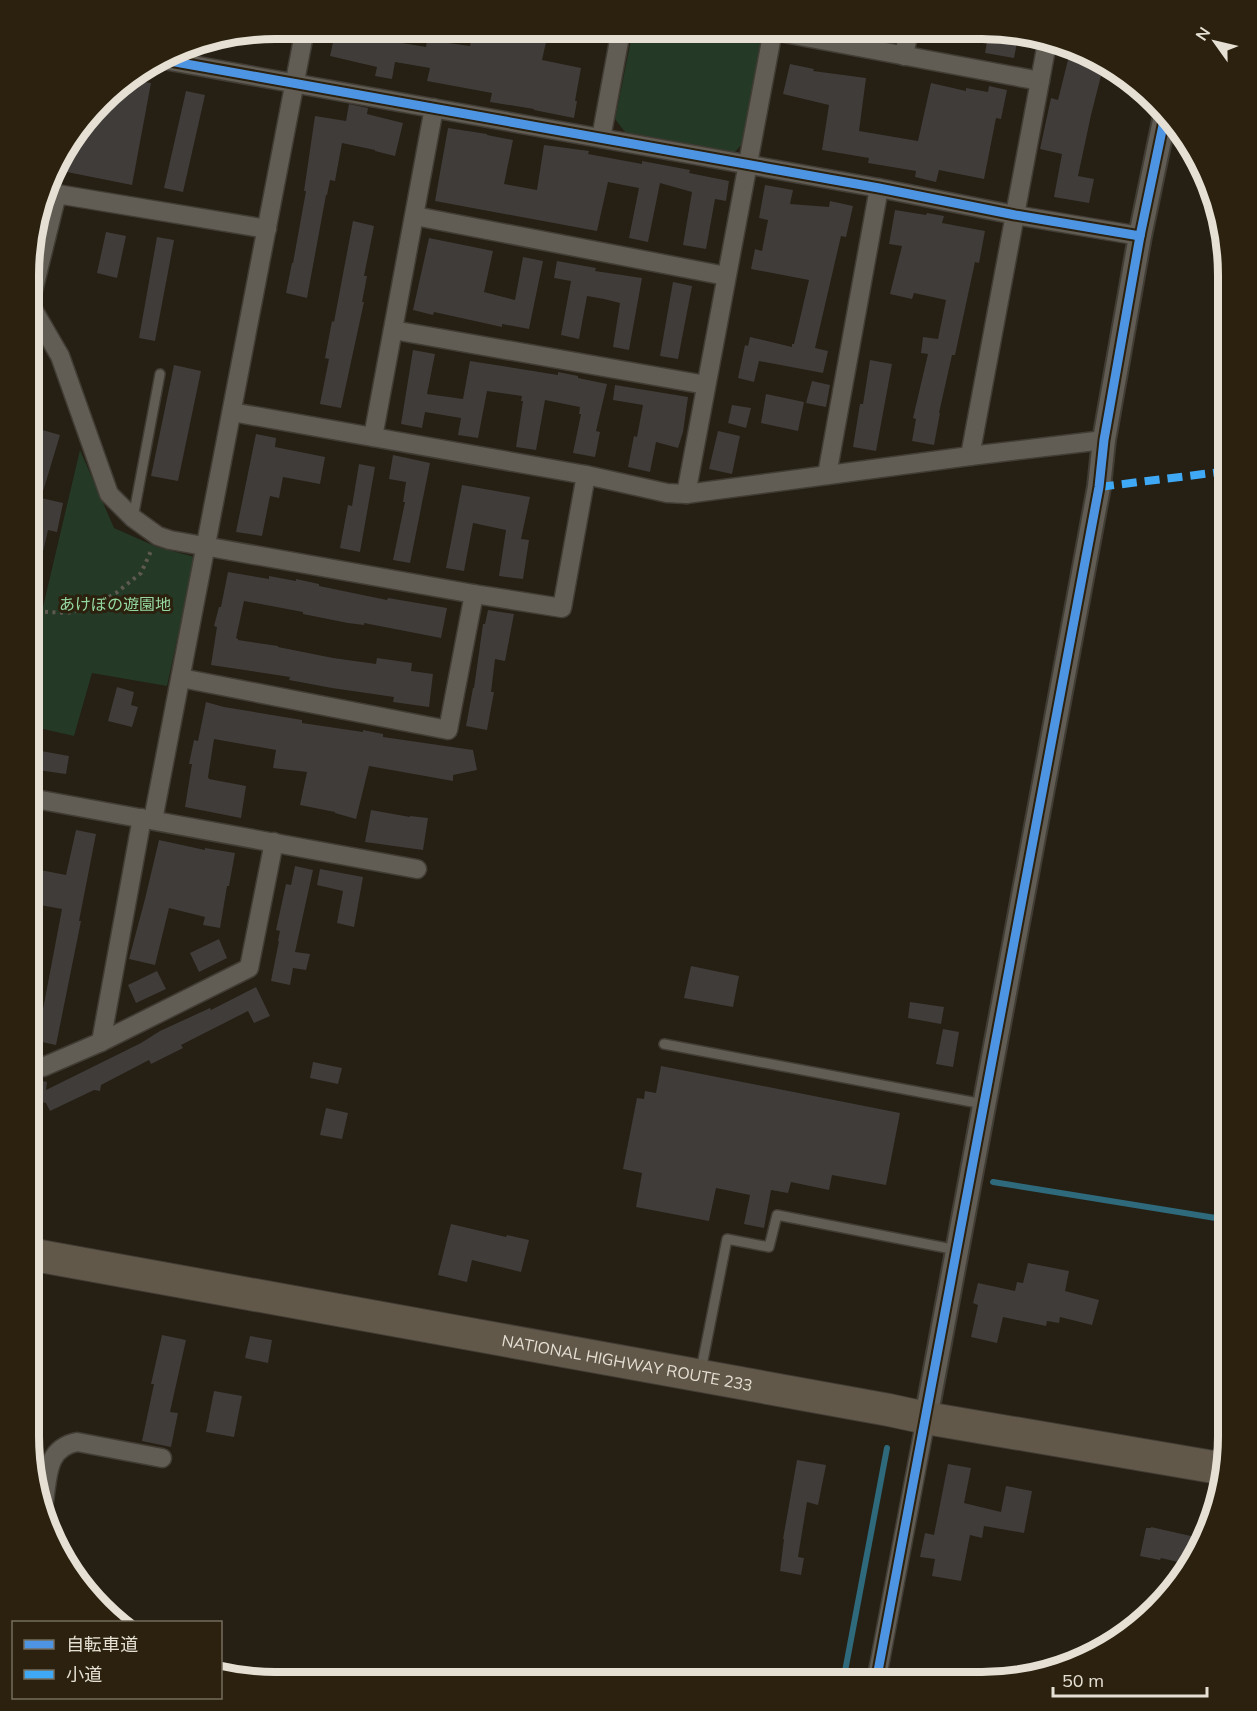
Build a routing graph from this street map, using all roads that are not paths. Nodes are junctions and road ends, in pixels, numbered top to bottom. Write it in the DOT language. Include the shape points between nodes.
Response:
graph roads {
  1 [pos="303,39"];
  2 [pos="619,39"];
  3 [pos="771,39"];
  4 [pos="815,39"];
  5 [pos="907,39"];
  6 [pos="1046,48"];
  7 [pos="904,56"];
  8 [pos="174,62"];
  9 [pos="1040,81"];
  10 [pos="295,83"];
  11 [pos="434,108"];
  12 [pos="1163,124"];
  13 [pos="601,138"];
  14 [pos="747,165"];
  15 [pos="879,188"];
  16 [pos="1015,215"];
  17 [pos="414,216"];
  18 [pos="267,230"];
  19 [pos="1140,236"];
  20 [pos="39,275"];
  21 [pos="726,276"];
  22 [pos="39,319"];
  23 [pos="393,330"];
  24 [pos="160,374"];
  25 [pos="706,385"];
  26 [pos="232,412"];
  27 [pos="373,437"];
  28 [pos="1104,440"];
  29 [pos="970,456"];
  30 [pos="586,475"];
  31 [pos="827,476"];
  32 [pos="686,494"];
  33 [pos="133,518"];
  34 [pos="206,547"];
  35 [pos="474,594"];
  36 [pos="181,678"];
  37 [pos="39,800"];
  38 [pos="148,819"];
  39 [pos="274,842"];
  40 [pos="417,868"];
  41 [pos="101,1042"];
  42 [pos="664,1044"];
  43 [pos="39,1067"];
  44 [pos="984,1104"];
  45 [pos="957,1250"];
  46 [pos="39,1256"];
  47 [pos="700,1376"];
  48 [pos="926,1418"];
  49 [pos="162,1458"];
  50 [pos="1216,1467"];
  51 [pos="46,1491"];
  52 [pos="878,1672"];
  1 -- 10 [label="street"];
  2 -- 13 [label="street"];
  3 -- 14 [label="street"];
  4 -- 7 [label="street"];
  5 -- 7 [label="street"];
  6 -- 9 [label="street"];
  7 -- 9 [label="street"];
  8 -- 10 [label="street"];
  9 -- 16 [label="street"];
  10 -- 11 [label="street"];
  10 -- 18 [label="street"];
  11 -- 13 [label="street"];
  11 -- 17 [label="street"];
  12 -- 19 [label="street"];
  13 -- 14 [label="street"];
  14 -- 15 [label="street"];
  14 -- 21 [label="street"];
  15 -- 16 [label="street"];
  15 -- 31 [label="street"];
  16 -- 19 [label="street"];
  16 -- 29 [label="street"];
  17 -- 21 [label="street"];
  17 -- 23 [label="street"];
  18 -- 20 [label="street" via="57,194"];
  18 -- 26 [label="street"];
  19 -- 28 [label="street"];
  21 -- 25 [label="street"];
  22 -- 33 [label="street" via="60,356 109,494"];
  23 -- 25 [label="street"];
  23 -- 27 [label="street"];
  24 -- 33 [label="lane"];
  25 -- 32 [label="street"];
  26 -- 27 [label="street"];
  26 -- 34 [label="street"];
  27 -- 30 [label="street"];
  28 -- 29 [label="street"];
  28 -- 44 [label="street" via="1099,487"];
  29 -- 31 [label="street"];
  30 -- 32 [label="street"];
  30 -- 35 [label="street" via="562,608"];
  31 -- 32 [label="street"];
  33 -- 34 [label="street" via="158,536"];
  34 -- 35 [label="street"];
  34 -- 36 [label="street"];
  35 -- 36 [label="street" via="448,730"];
  36 -- 38 [label="street"];
  37 -- 38 [label="street"];
  38 -- 39 [label="street"];
  38 -- 41 [label="street"];
  39 -- 40 [label="street"];
  39 -- 41 [label="street" via="249,968"];
  41 -- 43 [label="street"];
  42 -- 44 [label="lane"];
  44 -- 45 [label="street"];
  45 -- 47 [label="lane" via="777,1215 769,1247 727,1239"];
  45 -- 48 [label="street"];
  46 -- 47 [label="highway, NATIONAL HIGHWAY ROUTE 233"];
  47 -- 48 [label="highway, NATIONAL HIGHWAY ROUTE 233"];
  48 -- 50 [label="highway, NATIONAL HIGHWAY ROUTE 233"];
  48 -- 52 [label="street"];
  49 -- 51 [label="street" via="77,1442 66,1444 50,1462"];
}
